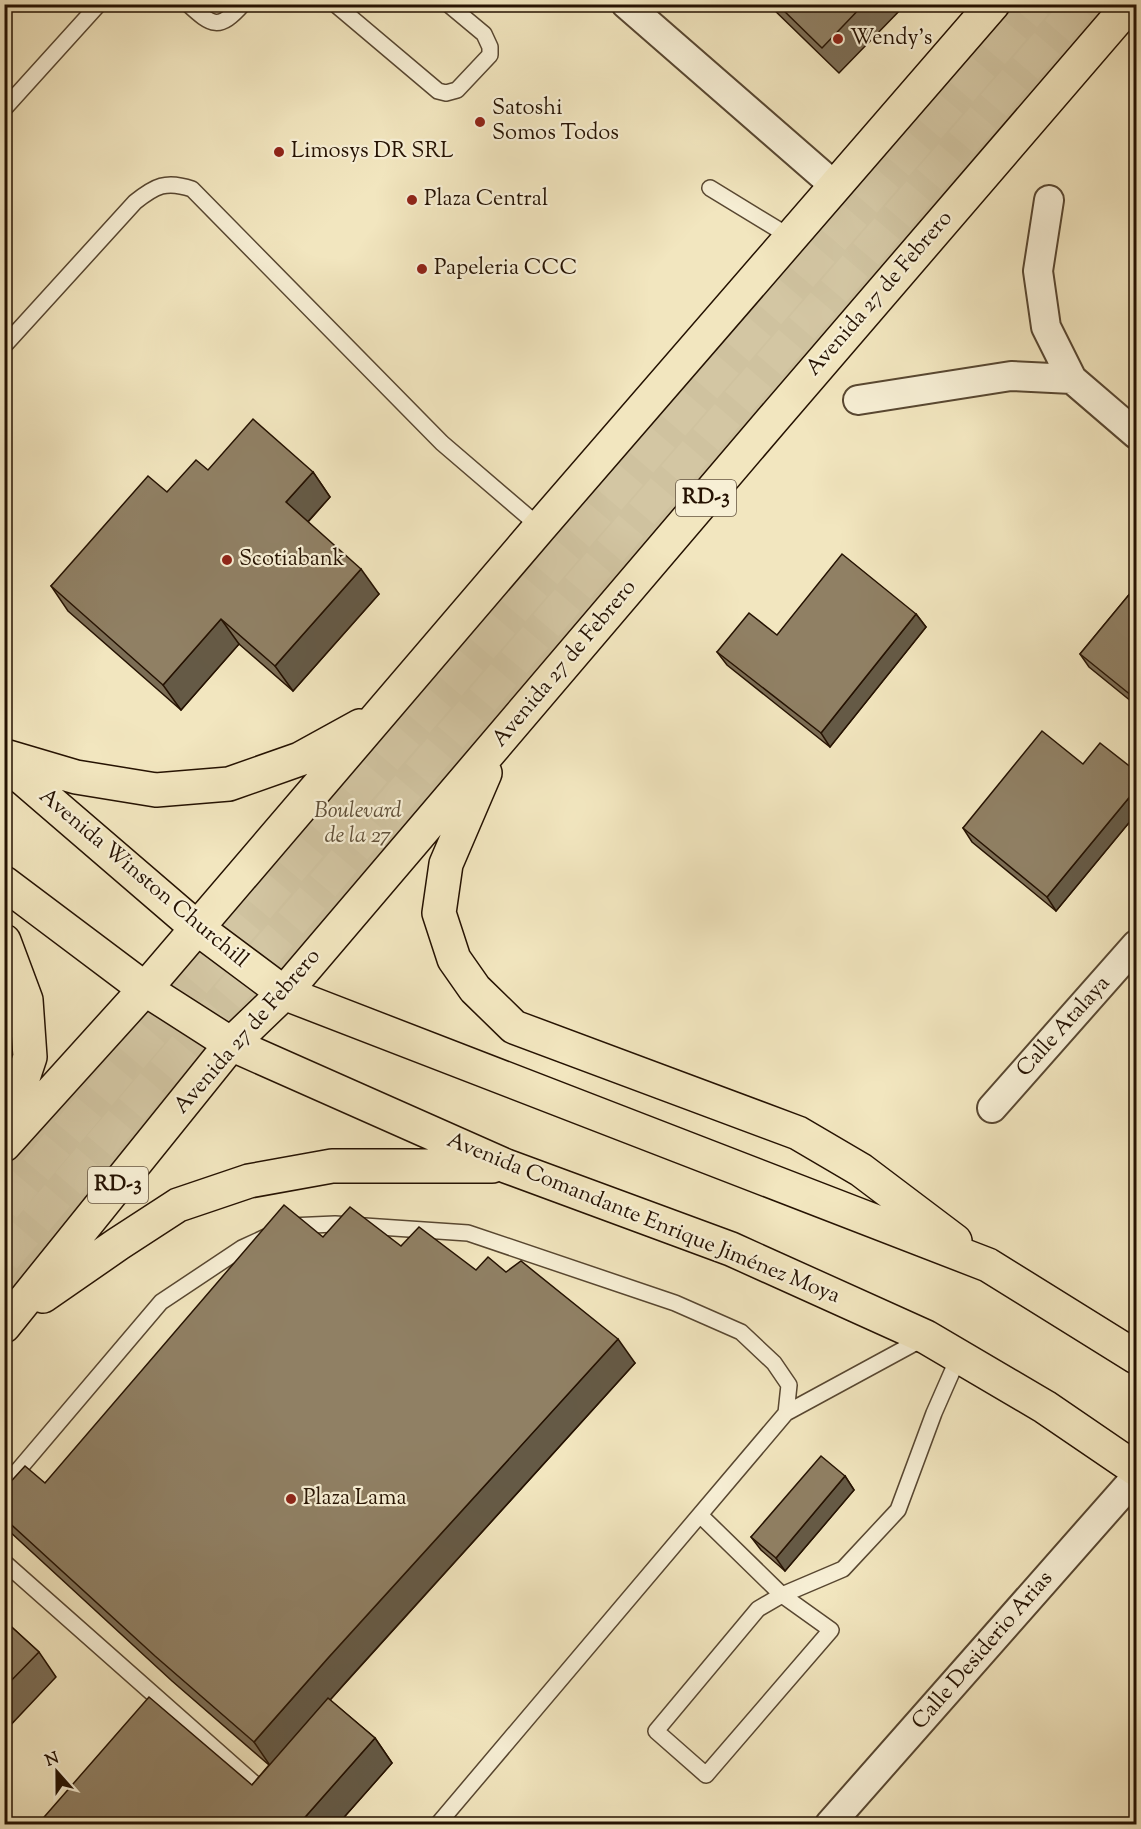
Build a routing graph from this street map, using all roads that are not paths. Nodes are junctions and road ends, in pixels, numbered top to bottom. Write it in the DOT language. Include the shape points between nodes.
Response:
graph roads {
  1 [pos="99,4"];
  2 [pos="188,4"];
  3 [pos="243,4"];
  4 [pos="335,4"];
  5 [pos="448,4"];
  6 [pos="626,4"];
  7 [pos="993,4"];
  8 [pos="1130,4"];
  9 [pos="4,109"];
  10 [pos="836,187"];
  11 [pos="710,188"];
  12 [pos="1049,200"];
  13 [pos="792,238"];
  14 [pos="4,346"];
  15 [pos="1072,379"];
  16 [pos="858,400"];
  17 [pos="1137,434"];
  18 [pos="540,527"];
  19 [pos="377,717"];
  20 [pos="498,743"];
  21 [pos="4,756"];
  22 [pos="4,762"];
  23 [pos="4,883"];
  24 [pos="197,928"];
  25 [pos="4,941"];
  26 [pos="1137,945"];
  27 [pos="144,989"];
  28 [pos="284,993"];
  29 [pos="231,1044"];
  30 [pos="992,1108"];
  31 [pos="4,1135"];
  32 [pos="4,1145"];
  33 [pos="506,1166"];
  34 [pos="988,1265"];
  35 [pos="8,1322"];
  36 [pos="926,1336"];
  37 [pos="959,1356"];
  38 [pos="1137,1357"];
  39 [pos="786,1413"];
  40 [pos="1137,1468"];
  41 [pos="1137,1477"];
  42 [pos="4,1487"];
  43 [pos="700,1515"];
  44 [pos="4,1562"];
  45 [pos="782,1595"];
  46 [pos="288,1775"];
  47 [pos="438,1824"];
  48 [pos="830,1824"];
  1 -- 9 [label="lane"];
  2 -- 3 [label="lane" via="207,22 218,23 231,18"];
  4 -- 5 [label="lane" via="438,91 446,93 458,90 490,55 484,34"];
  6 -- 10 [label="street"];
  7 -- 10 [label="main road"];
  8 -- 20 [label="main road, Avenida 27 de Febrero / RD-3"];
  10 -- 13 [label="main road"];
  11 -- 13 [label="lane"];
  12 -- 15 [label="street" via="1038,271 1046,327"];
  13 -- 18 [label="main road"];
  14 -- 18 [label="lane" via="135,202 151,189 168,184 192,189 442,443"];
  15 -- 16 [label="street" via="1011,376"];
  15 -- 17 [label="street"];
  18 -- 19 [label="main road"];
  19 -- 21 [label="main road" via="300,759 229,784 156,790 76,777"];
  19 -- 24 [label="main road"];
  20 -- 28 [label="main road, Avenida 27 de Febrero / RD-3"];
  20 -- 34 [label="main road" via="446,864 439,913 454,959 475,989 514,1027 798,1133 861,1170"];
  22 -- 24 [label="main road, Avenida Winston Churchill"];
  23 -- 27 [label="main road"];
  24 -- 27 [label="main road"];
  24 -- 28 [label="main road, Avenida Winston Churchill"];
  25 -- 31 [label="main road" via="26,1000 30,1057"];
  26 -- 30 [label="street, Calle Atalaya"];
  27 -- 29 [label="main road"];
  27 -- 32 [label="main road"];
  28 -- 29 [label="main road, Avenida 27 de Febrero / RD-3"];
  28 -- 34 [label="main road"];
  29 -- 33 [label="main road, Avenida Comandante Enrique Jiménez Moya"];
  29 -- 35 [label="main road, Avenida 27 de Febrero / RD-3"];
  33 -- 35 [label="main road" via="332,1166 249,1181 178,1205"];
  33 -- 36 [label="main road, Avenida Comandante Enrique Jiménez Moya" via="731,1250"];
  34 -- 38 [label="main road"];
  36 -- 37 [label="main road, Avenida Comandante Enrique Jiménez Moya"];
  36 -- 39 [label="lane"];
  37 -- 40 [label="main road, Avenida Comandante Enrique Jiménez Moya"];
  37 -- 45 [label="lane" via="898,1510 843,1569"];
  39 -- 42 [label="lane" via="789,1385 774,1363 741,1332 675,1303 468,1233 335,1224 291,1226 242,1248 160,1302"];
  39 -- 43 [label="lane"];
  41 -- 48 [label="street, Calle Desiderio Arias"];
  43 -- 45 [label="lane"];
  43 -- 47 [label="lane"];
  44 -- 46 [label="lane" via="256,1785 267,1788 280,1784"];
  45 -- 45 [label="lane" via="758,1609 656,1731 706,1774 831,1630"];
}
